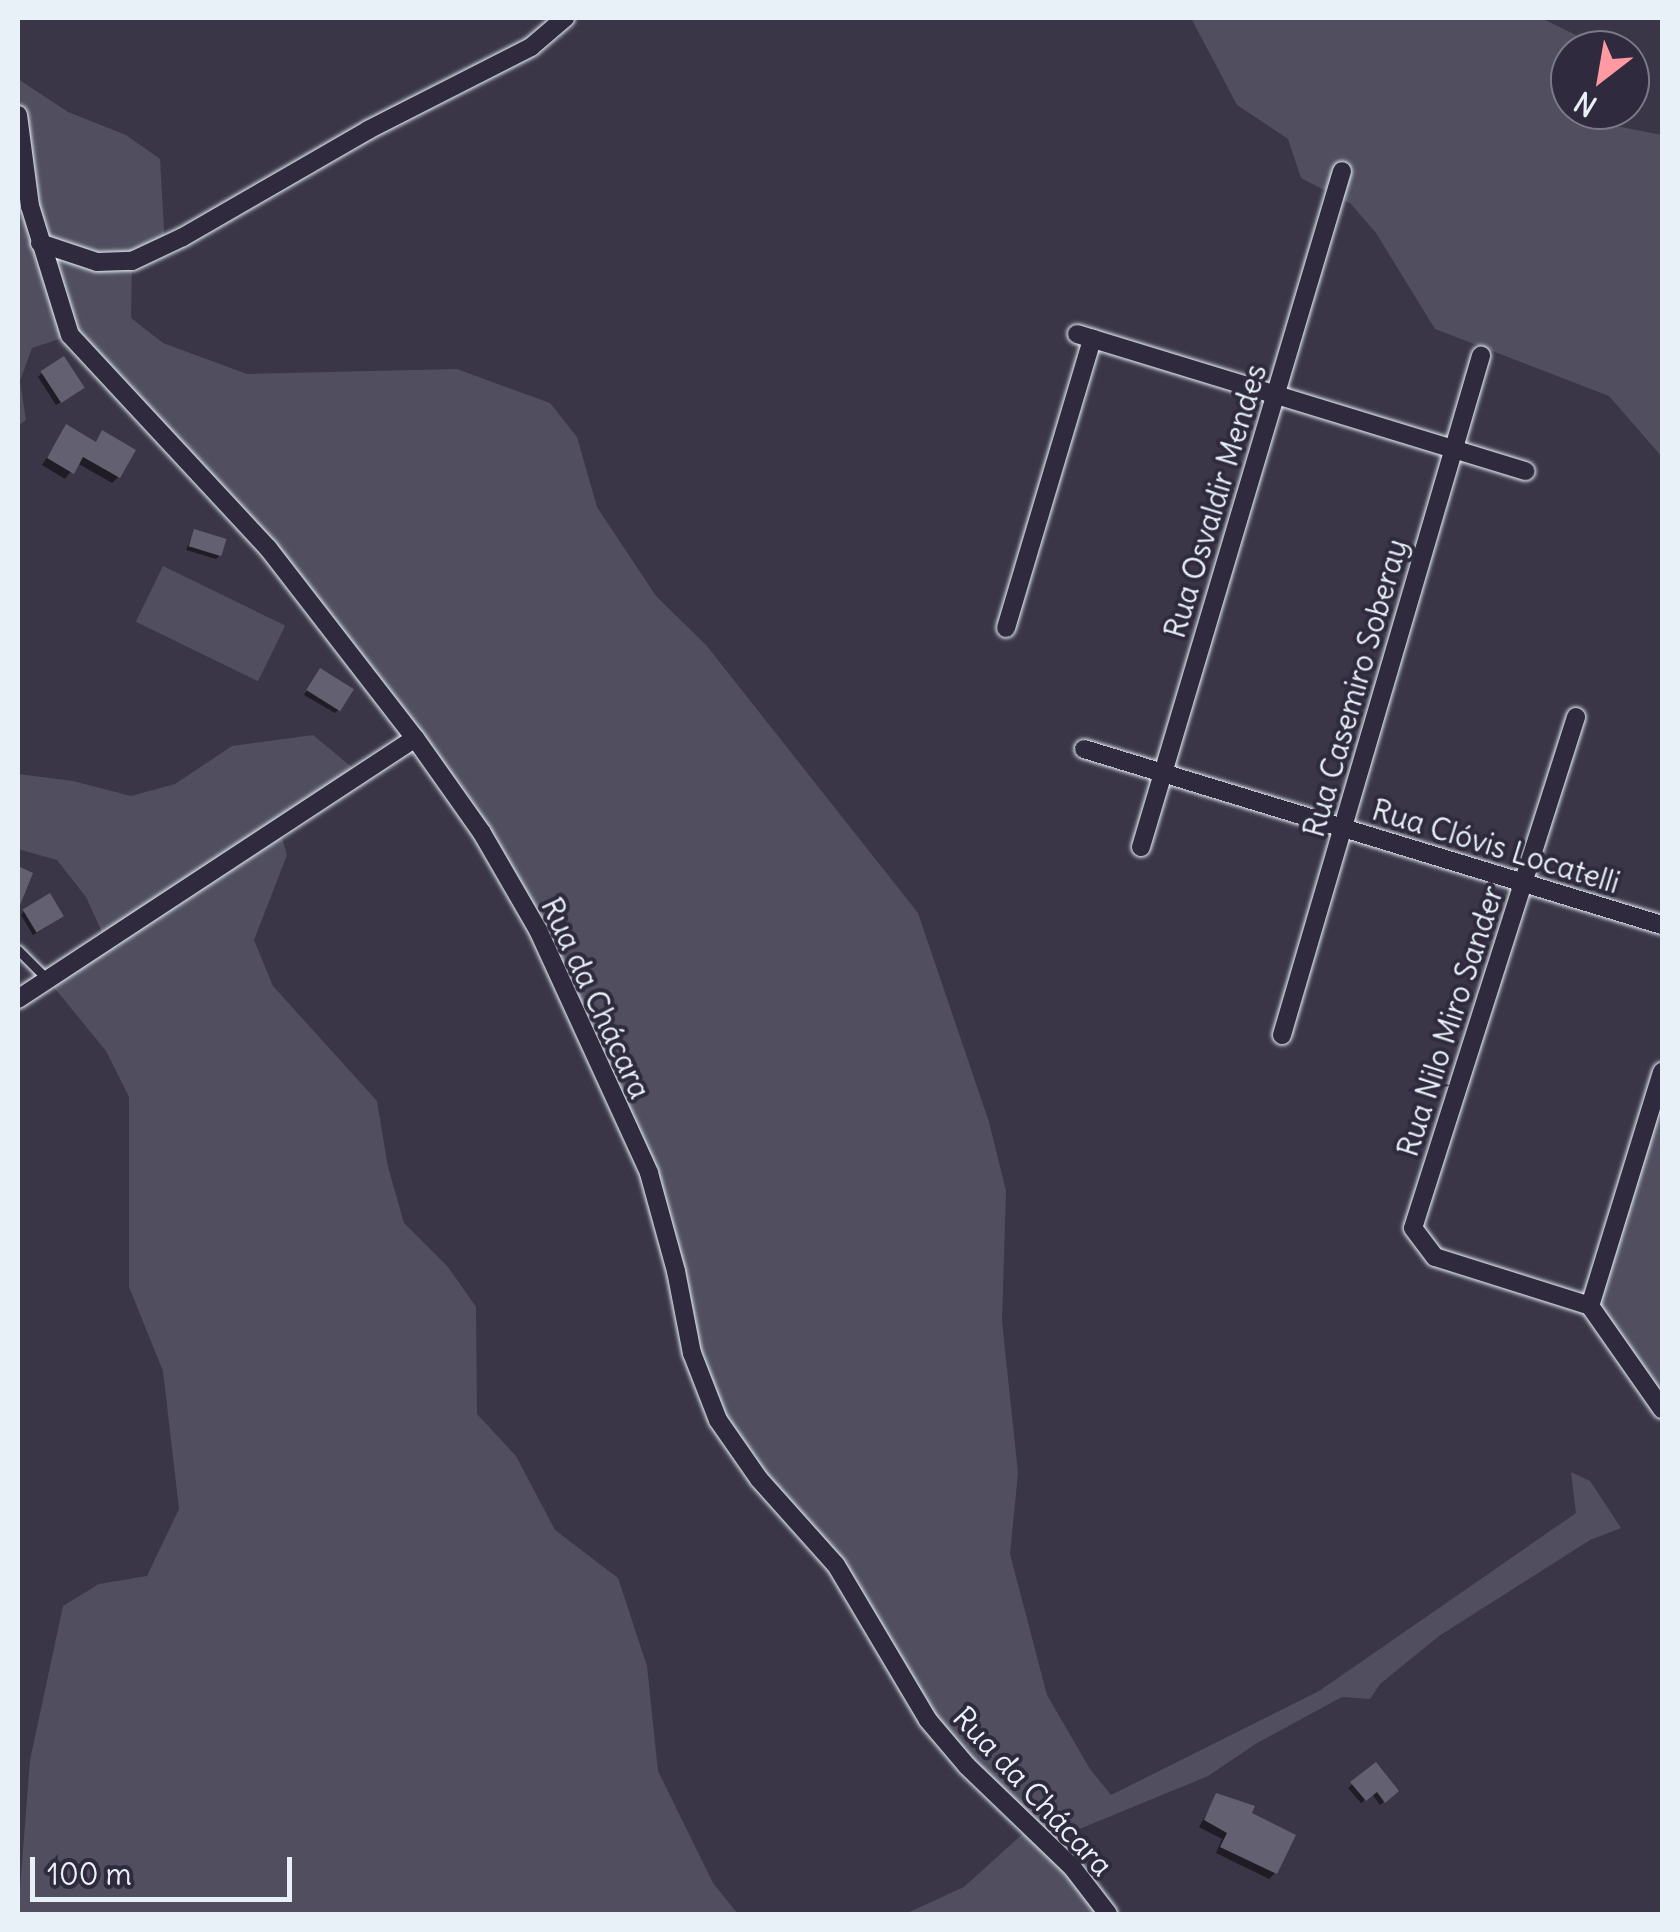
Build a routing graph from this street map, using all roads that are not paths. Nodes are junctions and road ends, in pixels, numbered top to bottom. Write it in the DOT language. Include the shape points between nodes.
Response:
graph roads {
  1 [pos="565,18"];
  2 [pos="18,122"];
  3 [pos="1342,171"];
  4 [pos="40,243"];
  5 [pos="1481,356"];
  6 [pos="1276,394"];
  7 [pos="1454,449"];
  8 [pos="1526,471"];
  9 [pos="1006,628"];
  10 [pos="1576,716"];
  11 [pos="415,738"];
  12 [pos="1084,749"];
  13 [pos="1163,773"];
  14 [pos="1342,828"];
  15 [pos="1141,848"];
  16 [pos="1523,883"];
  17 [pos="1662,925"];
  18 [pos="18,950"];
  19 [pos="48,980"];
  20 [pos="18,999"];
  21 [pos="1282,1035"];
  22 [pos="1662,1072"];
  23 [pos="1590,1306"];
  24 [pos="1662,1409"];
  25 [pos="1108,1914"];
  1 -- 4 [label="street" via="530,48 132,261 97,262"];
  2 -- 4 [label="street, Rua da Chácara"];
  3 -- 6 [label="street, Rua Osvaldir Mendes"];
  4 -- 11 [label="street, Rua da Chácara" via="70,335 268,548"];
  5 -- 7 [label="street, Rua Casemiro Soberay"];
  6 -- 7 [label="street"];
  6 -- 9 [label="street" via="1084,336"];
  6 -- 13 [label="street, Rua Osvaldir Mendes"];
  7 -- 8 [label="street"];
  7 -- 14 [label="street, Rua Casemiro Soberay"];
  10 -- 16 [label="street, Rua Nilo Miro Sander"];
  11 -- 19 [label="street"];
  11 -- 25 [label="street, Rua da Chácara" via="482,833 538,930 649,1173 692,1352 718,1420 759,1479 836,1565 928,1720 966,1766 1072,1866"];
  12 -- 13 [label="street, Rua Clóvis Locatelli"];
  13 -- 14 [label="street, Rua Clóvis Locatelli"];
  13 -- 15 [label="street, Rua Osvaldir Mendes"];
  14 -- 16 [label="street, Rua Clóvis Locatelli"];
  14 -- 21 [label="street, Rua Casemiro Soberay"];
  16 -- 17 [label="street, Rua Clóvis Locatelli"];
  16 -- 23 [label="street, Rua Nilo Miro Sander" via="1414,1228 1435,1258"];
  18 -- 19 [label="lane"];
  19 -- 20 [label="street"];
  22 -- 23 [label="street"];
  23 -- 24 [label="street"];
}
